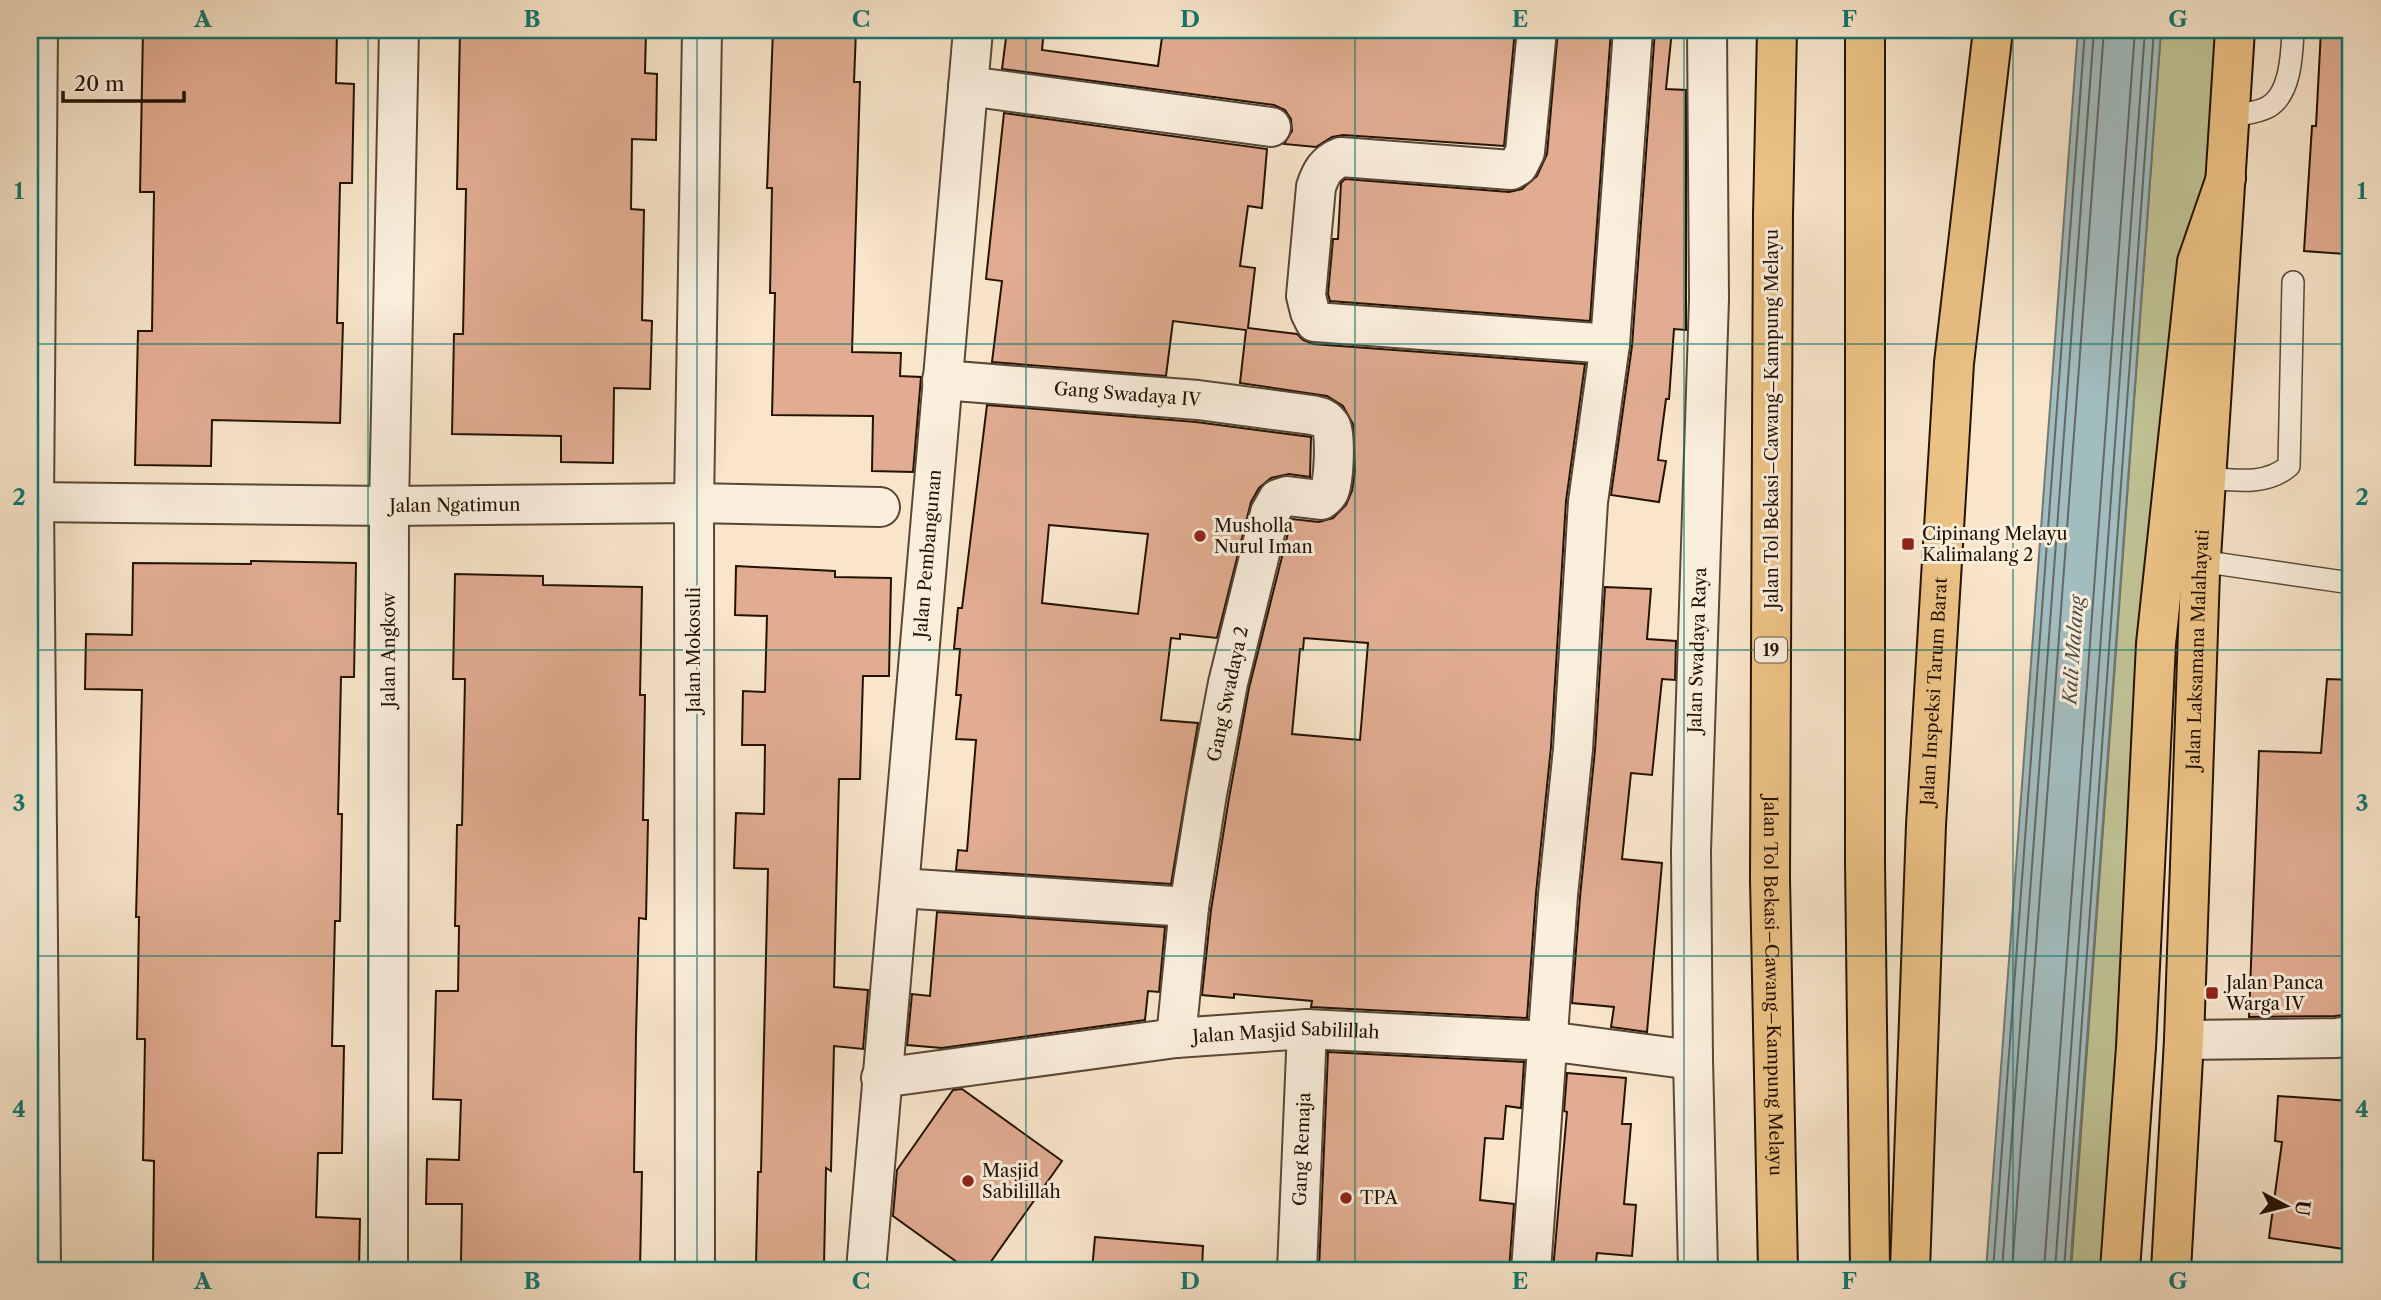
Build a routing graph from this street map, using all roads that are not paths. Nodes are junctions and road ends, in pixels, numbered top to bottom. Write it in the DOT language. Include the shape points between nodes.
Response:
graph roads {
  1 [pos="38,30"];
  2 [pos="399,30"];
  3 [pos="702,30"];
  4 [pos="973,30"];
  5 [pos="1536,30"];
  6 [pos="1633,30"];
  7 [pos="1707,30"];
  8 [pos="1777,30"];
  9 [pos="1865,30"];
  10 [pos="1993,30"];
  11 [pos="2235,30"];
  12 [pos="2293,30"];
  13 [pos="968,86"];
  14 [pos="2229,117"];
  15 [pos="1271,127"];
  16 [pos="2226,178"];
  17 [pos="2293,282"];
  18 [pos="1610,344"];
  19 [pos="942,380"];
  20 [pos="1312,415"];
  21 [pos="2206,478"];
  22 [pos="32,502"];
  23 [pos="694,503"];
  24 [pos="389,506"];
  25 [pos="880,507"];
  26 [pos="2200,561"];
  27 [pos="2351,583"];
  28 [pos="33,780"];
  29 [pos="900,888"];
  30 [pos="1189,907"];
  31 [pos="1307,1029"];
  32 [pos="2351,1034"];
  33 [pos="1176,1038"];
  34 [pos="2184,1040"];
  35 [pos="1546,1041"];
  36 [pos="1693,1060"];
  37 [pos="881,1078"];
  38 [pos="2121,1261"];
  39 [pos="41,1270"];
  40 [pos="388,1270"];
  41 [pos="695,1270"];
  42 [pos="866,1270"];
  43 [pos="1297,1270"];
  44 [pos="1531,1270"];
  45 [pos="1698,1270"];
  46 [pos="1778,1270"];
  47 [pos="1870,1270"];
  48 [pos="1910,1270"];
  49 [pos="2171,1270"];
  1 -- 22 [label="street"];
  2 -- 24 [label="street, Jalan Angkow"];
  3 -- 23 [label="street, Jalan Mokosuli"];
  4 -- 13 [label="street, Jalan Pembangunan"];
  5 -- 18 [label="street" via="1522,160 1511,170 1341,157 1329,162 1315,187 1306,296 1315,322"];
  6 -- 18 [label="street"];
  7 -- 36 [label="street, Jalan Swadaya Raya" via="1709,299 1691,851"];
  8 -- 46 [label="main road, Jalan Tol Bekasi–Cawang–Kampung Melayu / 19" via="1770,879"];
  9 -- 47 [label="main road"];
  10 -- 48 [label="main road, Jalan Inspeksi Tarum Barat" via="1954,363 1926,825"];
  11 -- 14 [label="main road, Jalan Laksamana Malahayati"];
  12 -- 14 [label="lane" via="2291,66 2284,88 2268,107"];
  13 -- 15 [label="street"];
  13 -- 19 [label="street, Jalan Pembangunan"];
  14 -- 16 [label="main road, Jalan Laksamana Malahayati"];
  16 -- 21 [label="main road, Jalan Laksamana Malahayati"];
  16 -- 38 [label="main road" via="2197,262 2156,644"];
  17 -- 21 [label="lane" via="2289,466 2279,474 2246,481"];
  18 -- 35 [label="street" via="1588,502 1573,749"];
  19 -- 20 [label="street, Gang Swadaya IV" via="1198,400"];
  19 -- 29 [label="street, Jalan Pembangunan"];
  20 -- 30 [label="street, Gang Swadaya 2" via="1324,417 1334,434 1331,487 1321,500 1287,496 1272,506 1228,683"];
  21 -- 26 [label="main road, Jalan Laksamana Malahayati"];
  22 -- 24 [label="street, Jalan Ngatimun"];
  22 -- 28 [label="street"];
  23 -- 24 [label="street, Jalan Ngatimun"];
  23 -- 25 [label="street, Jalan Ngatimun"];
  23 -- 41 [label="street, Jalan Mokosuli"];
  24 -- 40 [label="street, Jalan Angkow"];
  26 -- 27 [label="lane"];
  26 -- 34 [label="main road, Jalan Laksamana Malahayati"];
  28 -- 39 [label="street"];
  29 -- 30 [label="street"];
  29 -- 37 [label="street, Jalan Pembangunan"];
  30 -- 33 [label="street, Gang Swadaya 2"];
  31 -- 33 [label="street, Jalan Masjid Sabilillah"];
  31 -- 35 [label="street, Jalan Masjid Sabilillah"];
  31 -- 43 [label="street, Gang Remaja"];
  32 -- 34 [label="street"];
  33 -- 37 [label="street, Jalan Masjid Sabilillah"];
  34 -- 49 [label="main road, Jalan Laksamana Malahayati"];
  35 -- 36 [label="street, Jalan Masjid Sabilillah"];
  35 -- 44 [label="street"];
  36 -- 45 [label="street, Jalan Swadaya Raya"];
  37 -- 42 [label="street, Jalan Pembangunan"];
}
